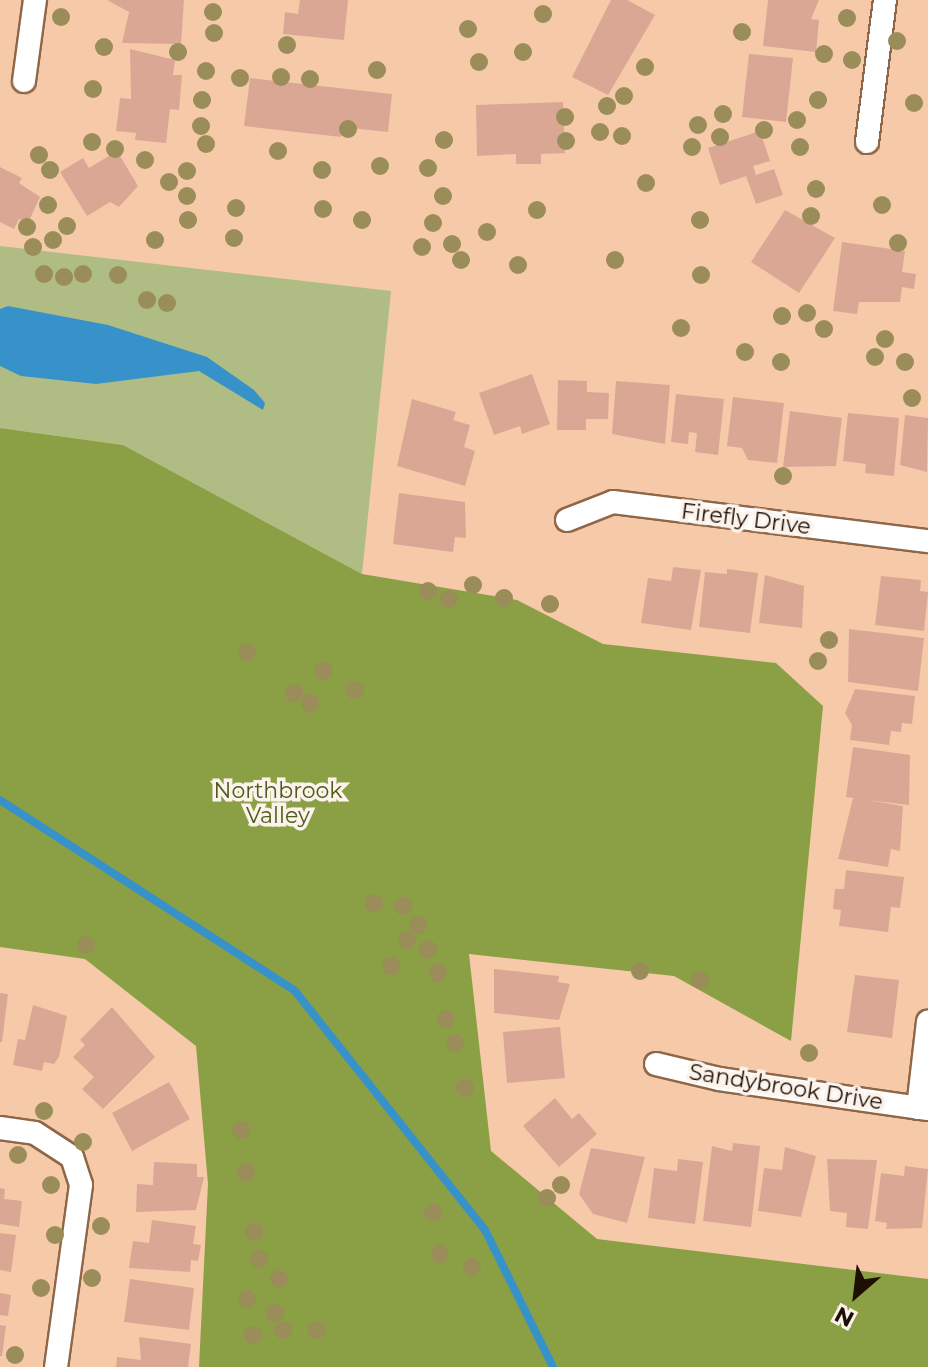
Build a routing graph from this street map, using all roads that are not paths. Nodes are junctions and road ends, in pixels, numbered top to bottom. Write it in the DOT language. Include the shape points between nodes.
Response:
graph roads {
  1 [pos="35,0"];
  2 [pos="885,0"];
  3 [pos="24,81"];
  4 [pos="867,142"];
  5 [pos="567,520"];
  6 [pos="928,541"];
  7 [pos="928,1022"];
  8 [pos="656,1064"];
  9 [pos="923,1109"];
  10 [pos="0,1128"];
  11 [pos="56,1367"];
  1 -- 3 [label="street"];
  2 -- 4 [label="street"];
  5 -- 6 [label="street, Firefly Drive" via="613,502"];
  7 -- 9 [label="street, Sandybrook Drive"];
  8 -- 9 [label="street, Sandybrook Drive" via="719,1079"];
  10 -- 11 [label="street" via="35,1133 72,1157 81,1185"];
}
